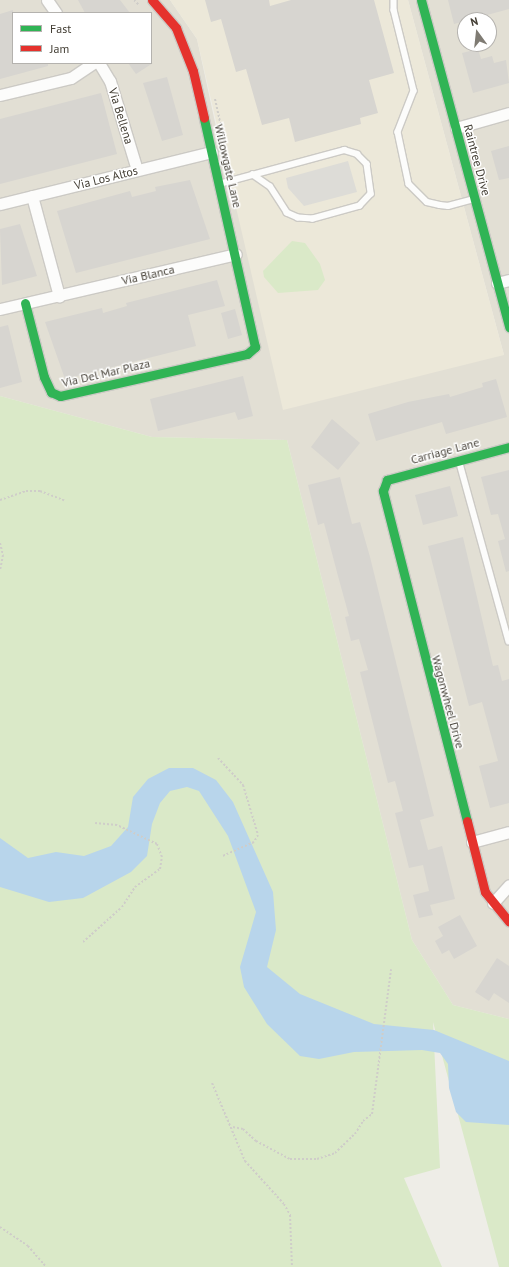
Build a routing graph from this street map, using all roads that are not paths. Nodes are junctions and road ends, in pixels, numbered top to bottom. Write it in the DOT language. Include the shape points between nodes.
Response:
graph roads {
  1 [pos="47,0"];
  2 [pos="152,0"];
  3 [pos="394,0"];
  4 [pos="421,0"];
  5 [pos="55,12"];
  6 [pos="92,64"];
  7 [pos="100,64"];
  8 [pos="0,95"];
  9 [pos="509,113"];
  10 [pos="456,128"];
  11 [pos="212,152"];
  12 [pos="137,170"];
  13 [pos="254,175"];
  14 [pos="220,184"];
  15 [pos="32,196"];
  16 [pos="475,199"];
  17 [pos="0,204"];
  18 [pos="236,254"];
  19 [pos="509,280"];
  20 [pos="497,283"];
  21 [pos="59,296"];
  22 [pos="25,303"];
  23 [pos="0,309"];
  24 [pos="509,327"];
  25 [pos="255,347"];
  26 [pos="509,446"];
  27 [pos="459,460"];
  28 [pos="387,480"];
  29 [pos="509,641"];
  30 [pos="509,832"];
  31 [pos="472,842"];
  32 [pos="509,885"];
  33 [pos="493,903"];
  34 [pos="509,922"];
  1 -- 5 [label="street"];
  2 -- 11 [label="street, Willowgate Lane" via="183,43 194,71"];
  3 -- 16 [label="lane" via="394,10 414,91 398,132 409,184 427,202 448,206"];
  4 -- 10 [label="street, Raintree Drive"];
  6 -- 8 [label="street" via="71,78"];
  7 -- 12 [label="street, Via Bellena" via="110,82"];
  9 -- 10 [label="street"];
  10 -- 16 [label="street, Raintree Drive"];
  11 -- 12 [label="street, Via Los Altos"];
  11 -- 14 [label="street, Willowgate Lane"];
  12 -- 15 [label="street, Via Los Altos"];
  13 -- 13 [label="lane" via="270,187 286,212 298,218 313,219 360,206 371,194 367,164 357,154 344,150"];
  13 -- 14 [label="lane"];
  14 -- 18 [label="street, Willowgate Lane"];
  15 -- 17 [label="street, Via Los Altos"];
  15 -- 21 [label="street"];
  16 -- 20 [label="street, Raintree Drive"];
  18 -- 21 [label="street, Via Blanca"];
  18 -- 25 [label="street, Willowgate Lane"];
  19 -- 20 [label="street"];
  20 -- 24 [label="street, Raintree Drive"];
  21 -- 22 [label="street, Via Blanca"];
  22 -- 23 [label="street, Via Blanca"];
  22 -- 25 [label="street, Via Del Mar Plaza" via="44,376 51,392 60,396 247,354"];
  26 -- 27 [label="street, Carriage Lane"];
  27 -- 28 [label="street, Carriage Lane"];
  27 -- 29 [label="lane"];
  28 -- 31 [label="street, Wagonwheel Drive" via="383,491 386,513"];
  30 -- 31 [label="street"];
  31 -- 33 [label="street, Wagonwheel Drive" via="485,892"];
  32 -- 33 [label="street"];
  33 -- 34 [label="street, Wagonwheel Drive"];
}
